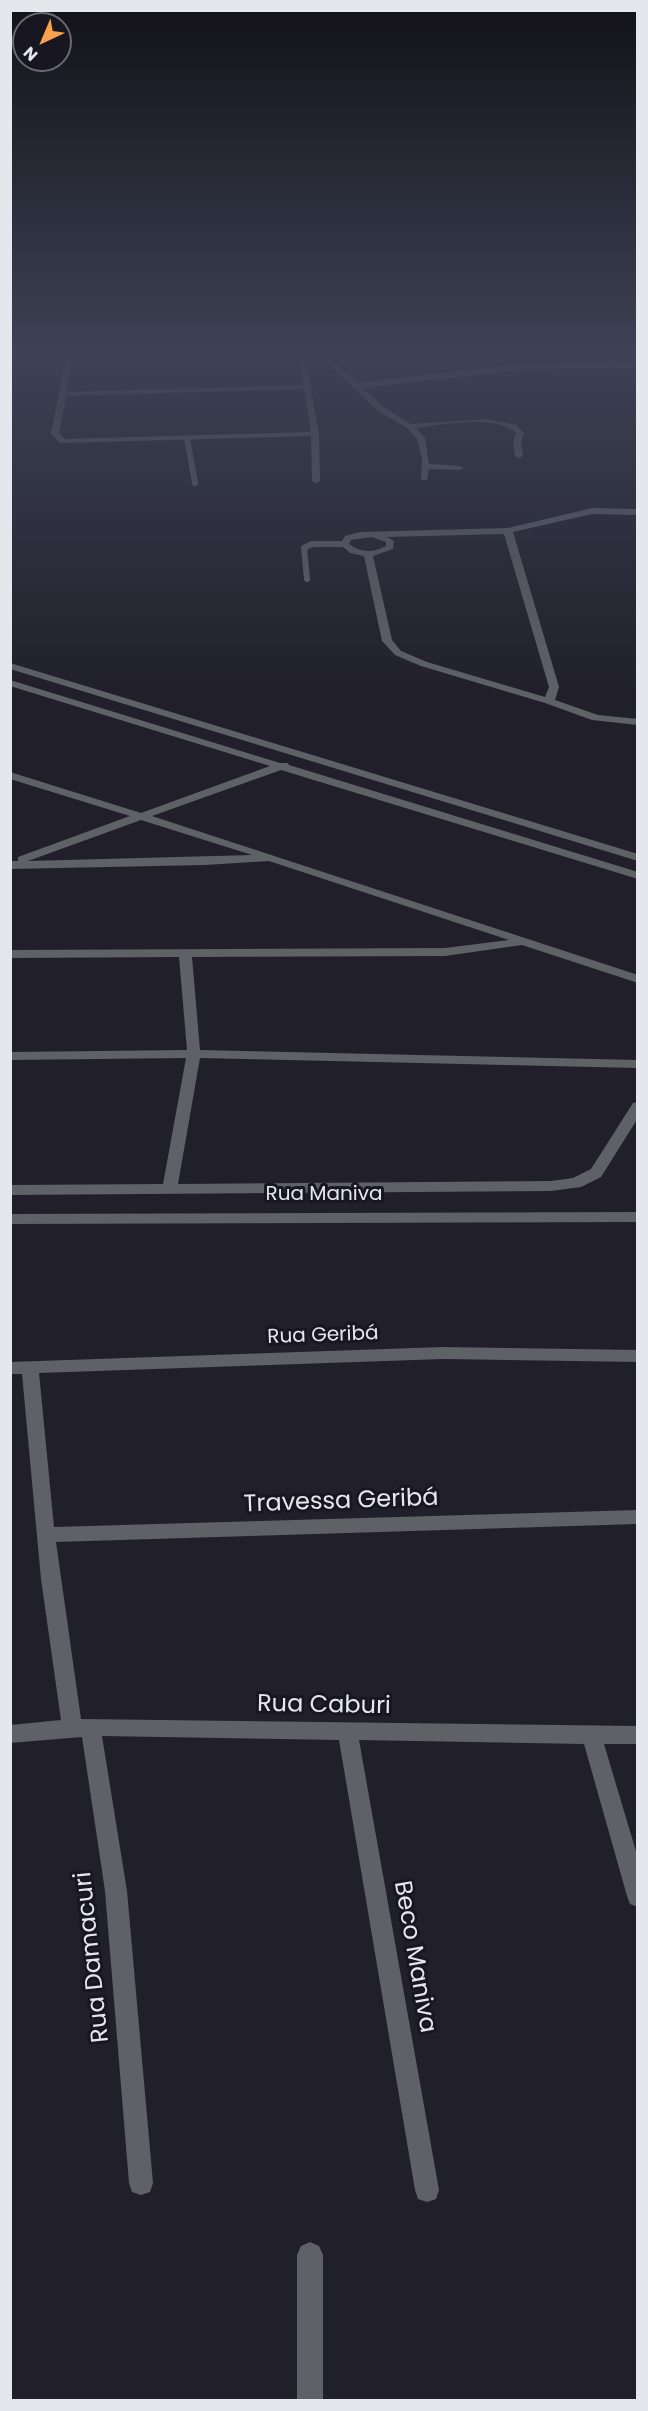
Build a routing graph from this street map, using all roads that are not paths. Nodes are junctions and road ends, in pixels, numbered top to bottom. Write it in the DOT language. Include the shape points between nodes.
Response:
graph roads {
  1 [pos="193,470"];
  2 [pos="316,470"];
  3 [pos="425,470"];
  4 [pos="424,478"];
  5 [pos="316,481"];
  6 [pos="195,483"];
  7 [pos="638,512"];
  8 [pos="638,523"];
  9 [pos="374,535"];
  10 [pos="509,535"];
  11 [pos="344,544"];
  12 [pos="391,544"];
  13 [pos="368,553"];
  14 [pos="307,579"];
  15 [pos="10,666"];
  16 [pos="10,683"];
  17 [pos="92,689"];
  18 [pos="74,701"];
  19 [pos="549,701"];
  20 [pos="638,722"];
  21 [pos="300,753"];
  22 [pos="283,766"];
  23 [pos="10,775"];
  24 [pos="142,817"];
  25 [pos="270,857"];
  26 [pos="638,858"];
  27 [pos="10,864"];
  28 [pos="638,876"];
  29 [pos="520,942"];
  30 [pos="185,952"];
  31 [pos="10,954"];
  32 [pos="638,980"];
  33 [pos="194,1054"];
  34 [pos="10,1056"];
  35 [pos="638,1064"];
  36 [pos="638,1106"];
  37 [pos="10,1190"];
  38 [pos="169,1190"];
  39 [pos="638,1216"];
  40 [pos="10,1219"];
  41 [pos="638,1356"];
  42 [pos="30,1367"];
  43 [pos="10,1368"];
  44 [pos="638,1516"];
  45 [pos="46,1535"];
  46 [pos="82,1727"];
  47 [pos="348,1732"];
  48 [pos="10,1734"];
  49 [pos="591,1734"];
  50 [pos="638,1735"];
  51 [pos="638,1896"];
  52 [pos="141,2183"];
  53 [pos="427,2190"];
  54 [pos="310,2254"];
  55 [pos="310,2400"];
  1 -- 6 [label="lane"];
  2 -- 5 [label="street"];
  3 -- 4 [label="street"];
  7 -- 10 [label="street" via="592,511"];
  8 -- 10 [label="street" via="597,519"];
  9 -- 10 [label="street"];
  9 -- 11 [label="street" via="353,536"];
  9 -- 12 [label="street"];
  10 -- 12 [label="street"];
  10 -- 19 [label="street" via="554,687"];
  11 -- 13 [label="street" via="354,551"];
  11 -- 14 [label="lane" via="312,544 304,548"];
  12 -- 13 [label="street" via="382,551"];
  13 -- 19 [label="street" via="387,641 398,653"];
  15 -- 17 [label="street"];
  16 -- 18 [label="street"];
  17 -- 18 [label="street"];
  17 -- 21 [label="street"];
  18 -- 22 [label="street"];
  19 -- 20 [label="street" via="596,718"];
  21 -- 22 [label="street"];
  21 -- 26 [label="street"];
  22 -- 24 [label="street"];
  22 -- 28 [label="street"];
  23 -- 24 [label="street"];
  24 -- 25 [label="street"];
  24 -- 27 [label="street"];
  25 -- 27 [label="street" via="213,863"];
  25 -- 29 [label="street"];
  29 -- 30 [label="street" via="445,952"];
  29 -- 32 [label="street"];
  30 -- 31 [label="street"];
  30 -- 33 [label="street"];
  33 -- 34 [label="street"];
  33 -- 35 [label="street"];
  33 -- 38 [label="street"];
  36 -- 38 [label="street" via="596,1173 576,1183"];
  37 -- 38 [label="street"];
  39 -- 40 [label="street, Rua Maniva"];
  41 -- 42 [label="street, Rua Geribá" via="443,1353"];
  42 -- 43 [label="street, Rua Geribá"];
  42 -- 45 [label="street, Rua Damacuri"];
  44 -- 45 [label="street, Travessa Geribá"];
  45 -- 46 [label="street, Rua Damacuri"];
  46 -- 47 [label="street, Rua Caburi"];
  46 -- 48 [label="street, Rua Caburi"];
  46 -- 52 [label="street, Rua Damacuri" via="116,1891"];
  47 -- 49 [label="street, Rua Caburi"];
  47 -- 53 [label="street, Beco Maniva"];
  49 -- 50 [label="street, Rua Caburi"];
  49 -- 51 [label="street"];
  54 -- 55 [label="street"];
}
